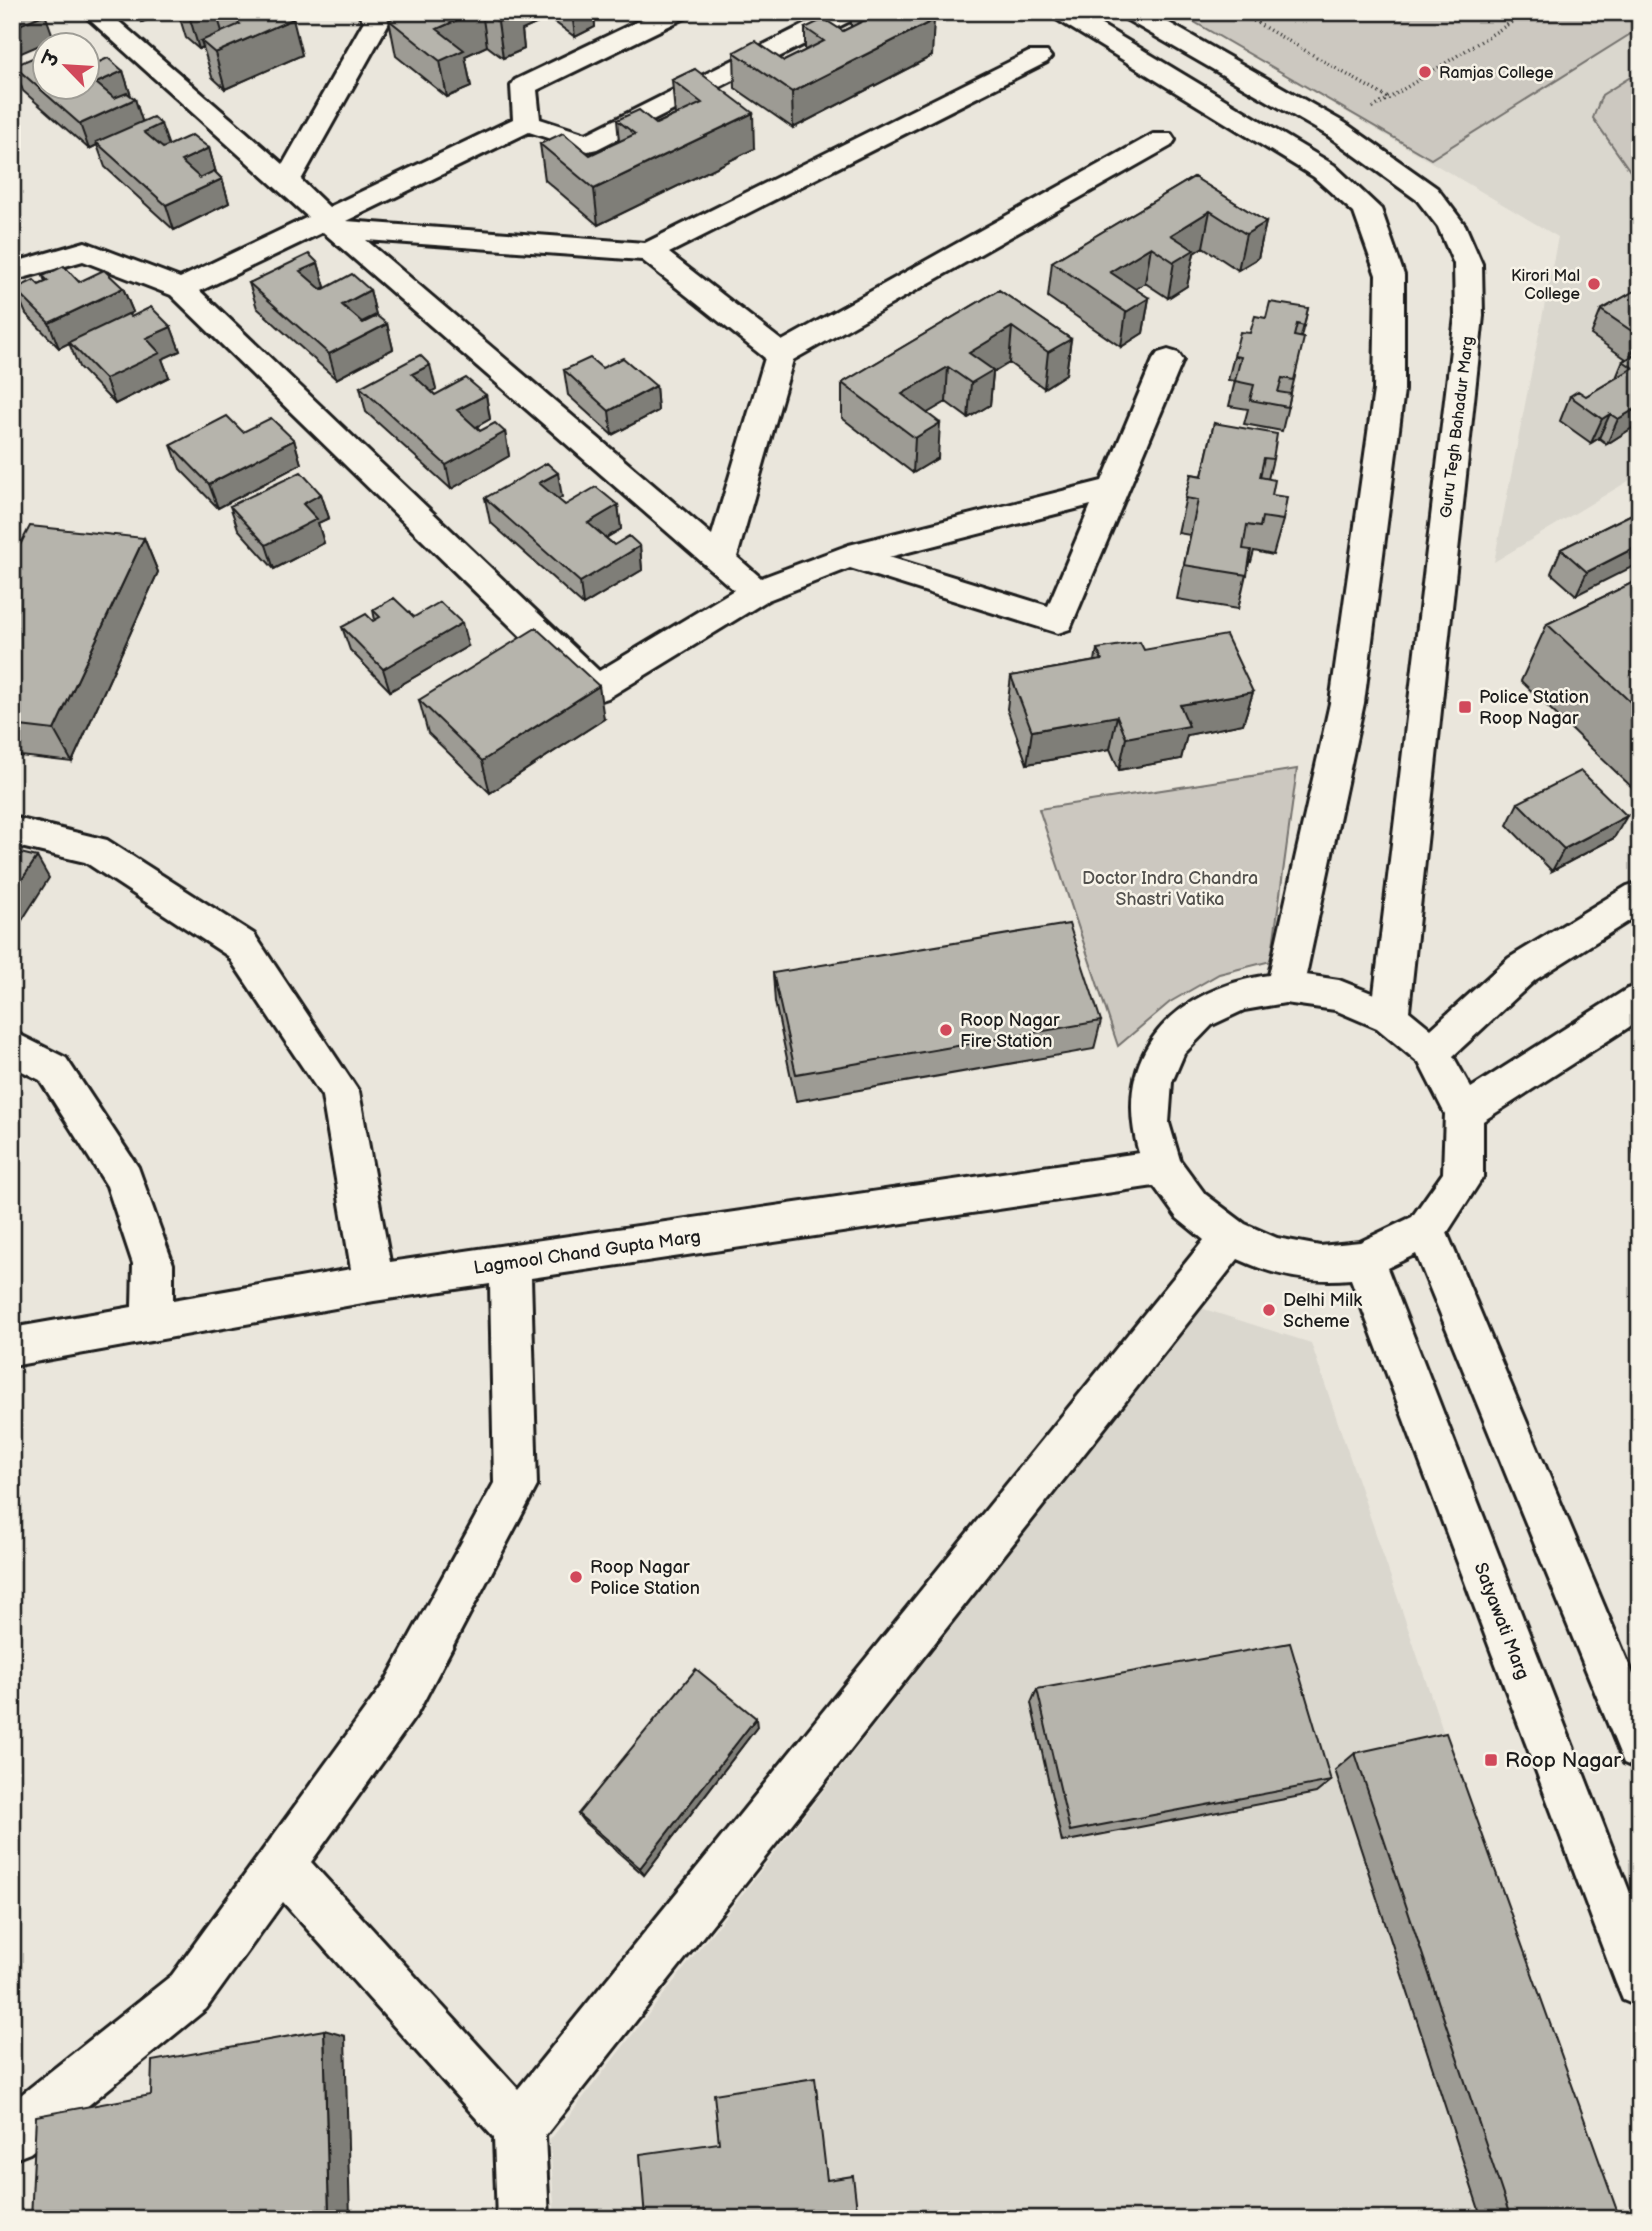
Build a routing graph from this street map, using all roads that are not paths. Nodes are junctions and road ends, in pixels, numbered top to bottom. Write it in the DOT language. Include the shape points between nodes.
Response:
graph roads {
  1 [pos="93,12"];
  2 [pos="678,12"];
  3 [pos="849,12"];
  4 [pos="1062,12"];
  5 [pos="1131,12"];
  6 [pos="380,15"];
  7 [pos="1038,57"];
  8 [pos="527,123"];
  9 [pos="1162,140"];
  10 [pos="287,181"];
  11 [pos="333,225"];
  12 [pos="649,252"];
  13 [pos="12,272"];
  14 [pos="181,289"];
  15 [pos="780,355"];
  16 [pos="1168,360"];
  17 [pos="1115,488"];
  18 [pos="849,556"];
  19 [pos="720,560"];
  20 [pos="757,592"];
  21 [pos="12,831"];
  22 [pos="1640,896"];
  23 [pos="1285,988"];
  24 [pos="1640,1000"];
  25 [pos="1390,1017"];
  26 [pos="12,1047"];
  27 [pos="1432,1052"];
  28 [pos="1464,1113"];
  29 [pos="1163,1167"];
  30 [pos="1426,1230"];
  31 [pos="1231,1237"];
  32 [pos="1364,1260"];
  33 [pos="510,1263"];
  34 [pos="374,1283"];
  35 [pos="152,1322"];
  36 [pos="12,1347"];
  37 [pos="1640,1747"];
  38 [pos="283,1866"];
  39 [pos="1640,1983"];
  40 [pos="519,2128"];
  41 [pos="12,2136"];
  42 [pos="523,2219"];
  1 -- 10 [label="street"];
  2 -- 8 [label="street" via="524,86"];
  3 -- 8 [label="street" via="588,143"];
  4 -- 23 [label="street" via="1324,171 1367,209 1390,275 1389,390 1347,703"];
  5 -- 25 [label="street, Guru Tegh Bahadur Marg" via="1336,130 1427,194 1451,225 1468,264 1469,316"];
  6 -- 10 [label="street"];
  7 -- 12 [label="street"];
  8 -- 11 [label="street"];
  9 -- 15 [label="street"];
  10 -- 11 [label="street"];
  11 -- 12 [label="street"];
  11 -- 14 [label="street"];
  11 -- 19 [label="street"];
  12 -- 15 [label="street"];
  13 -- 14 [label="street" via="85,251"];
  14 -- 20 [label="street" via="596,689"];
  15 -- 19 [label="street"];
  16 -- 17 [label="street"];
  17 -- 18 [label="street"];
  17 -- 18 [label="street" via="1058,621"];
  18 -- 20 [label="street"];
  19 -- 20 [label="street"];
  21 -- 34 [label="street" via="95,850 241,945 340,1092"];
  22 -- 27 [label="street" via="1522,969"];
  23 -- 25 [label="street" via="1339,995"];
  23 -- 29 [label="street" via="1239,995 1199,1014 1169,1044 1153,1082 1150,1123"];
  24 -- 28 [label="street"];
  25 -- 27 [label="street"];
  26 -- 35 [label="street" via="53,1069 124,1178 153,1264"];
  27 -- 28 [label="street"];
  28 -- 30 [label="street" via="1463,1177"];
  29 -- 31 [label="street" via="1191,1206"];
  29 -- 33 [label="street, Lagmool Chand Gupta Marg"];
  30 -- 32 [label="street"];
  30 -- 37 [label="street"];
  31 -- 32 [label="street" via="1274,1256 1320,1264"];
  31 -- 40 [label="street"];
  32 -- 39 [label="street, Satyawati Marg"];
  33 -- 34 [label="street, Lagmool Chand Gupta Marg"];
  33 -- 38 [label="street" via="516,1486 401,1699"];
  34 -- 35 [label="street, Lagmool Chand Gupta Marg"];
  35 -- 36 [label="street, Lagmool Chand Gupta Marg"];
  38 -- 40 [label="street"];
  38 -- 41 [label="street" via="189,1992"];
  40 -- 42 [label="street"];
}
